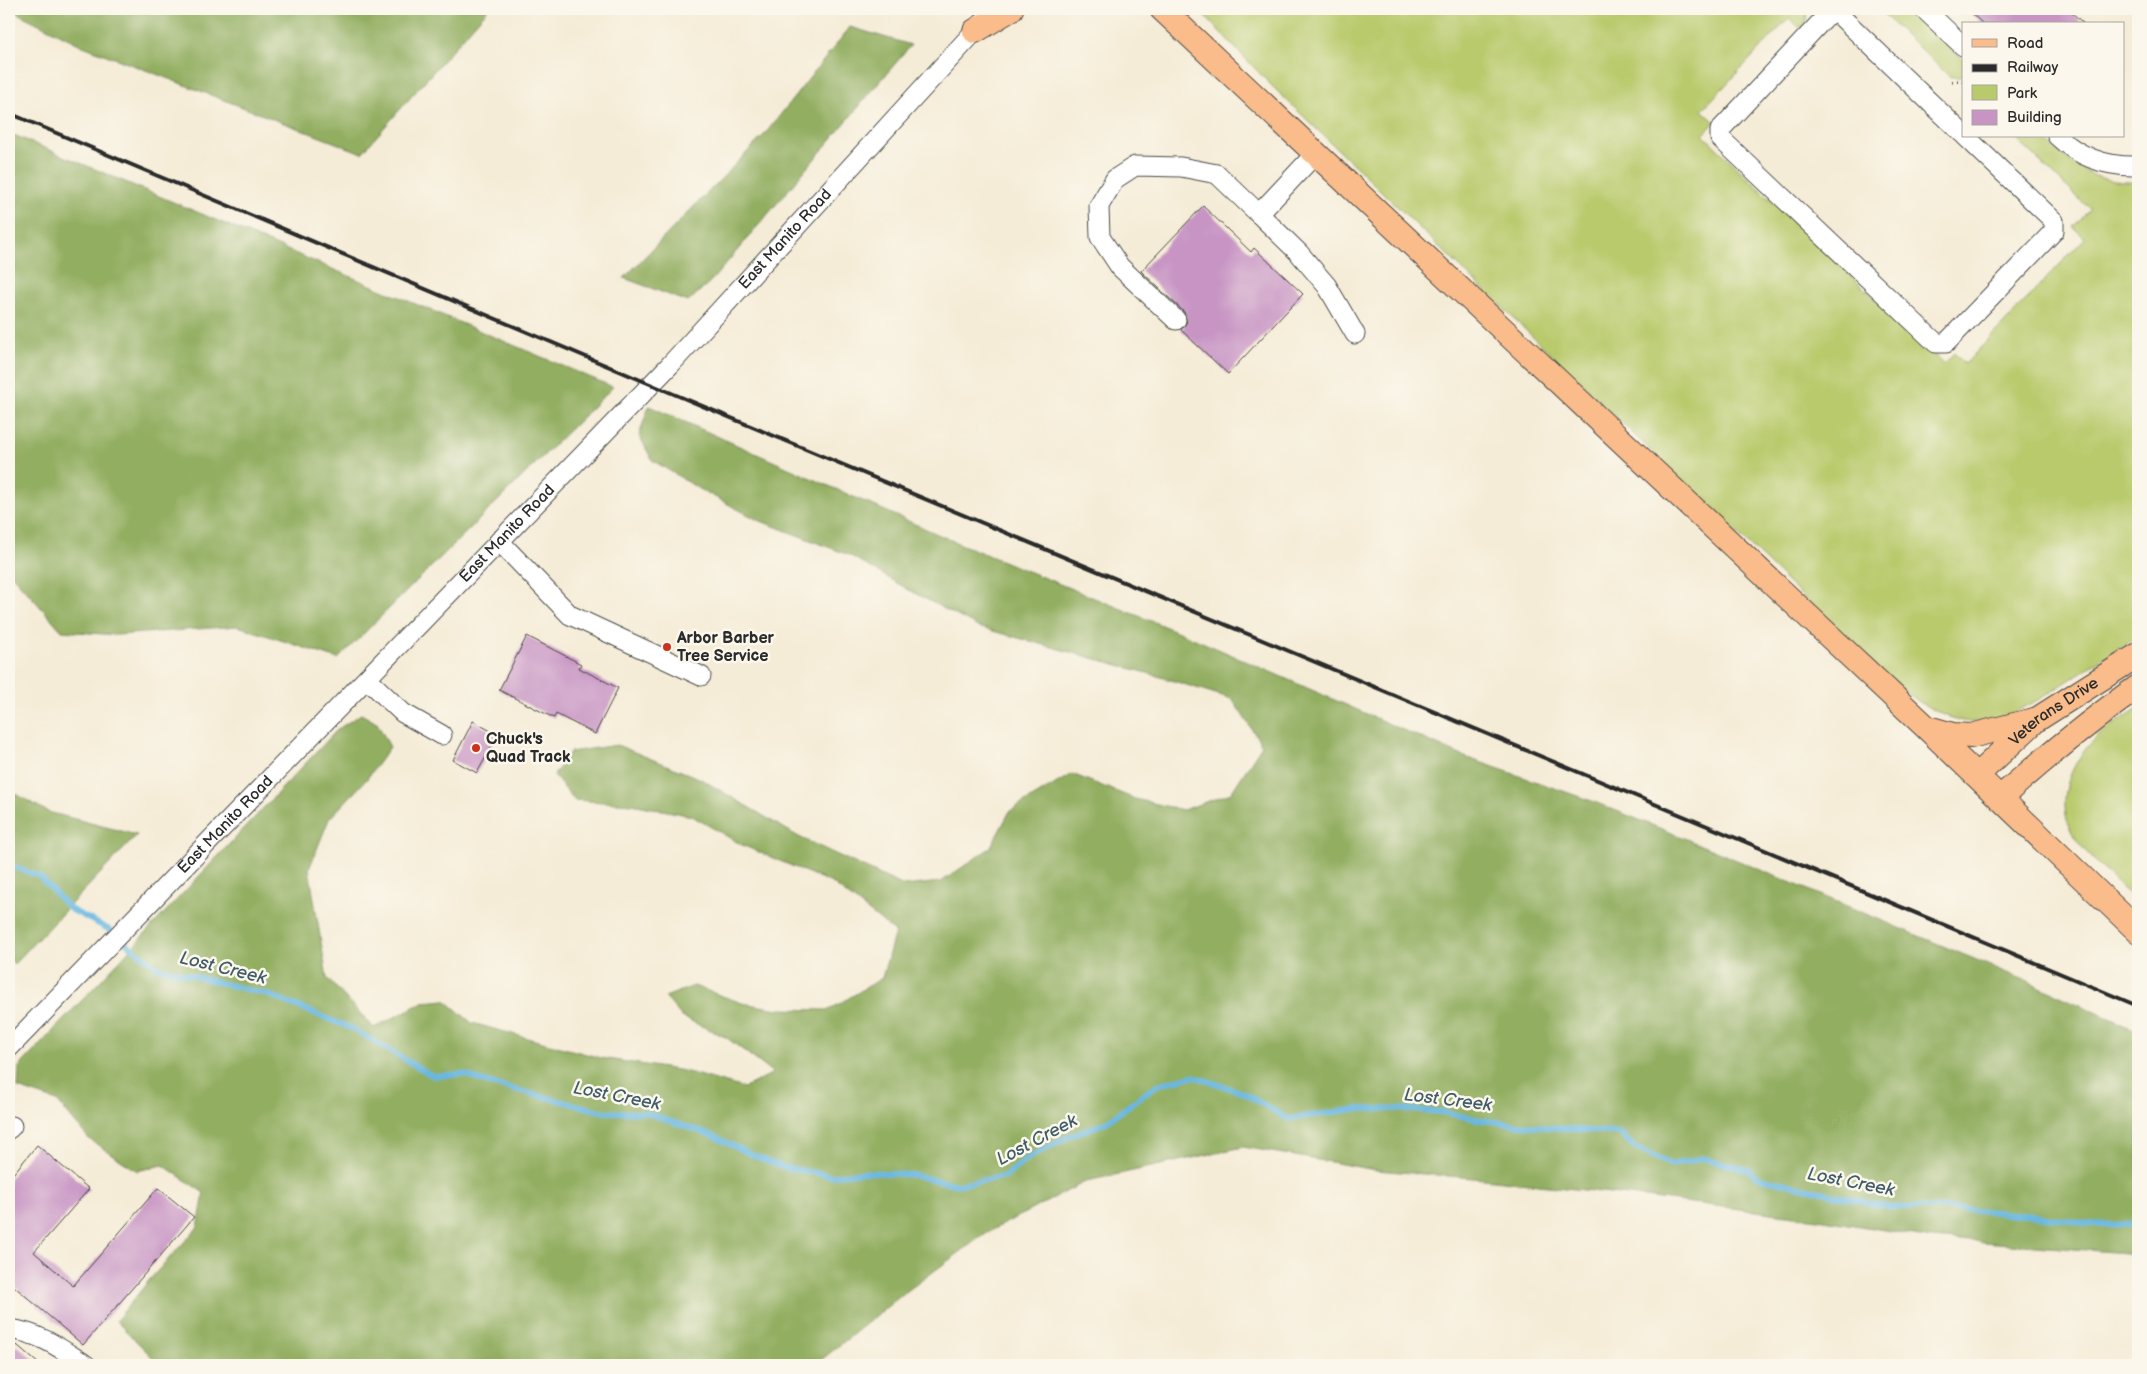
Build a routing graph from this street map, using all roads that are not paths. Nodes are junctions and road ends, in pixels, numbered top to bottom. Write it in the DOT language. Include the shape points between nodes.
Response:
graph roads {
  1 [pos="987,9"];
  2 [pos="995,9"];
  3 [pos="1011,9"];
  4 [pos="1152,9"];
  5 [pos="1162,9"];
  6 [pos="1833,9"];
  7 [pos="1924,9"];
  8 [pos="1180,25"];
  9 [pos="975,31"];
  10 [pos="1962,45"];
  11 [pos="1962,133"];
  12 [pos="1967,138"];
  13 [pos="2059,138"];
  14 [pos="1316,153"];
  15 [pos="2138,166"];
  16 [pos="1258,214"];
  17 [pos="1176,320"];
  18 [pos="1355,334"];
  19 [pos="498,541"];
  20 [pos="2138,655"];
  21 [pos="701,676"];
  22 [pos="367,679"];
  23 [pos="2138,687"];
  24 [pos="2036,720"];
  25 [pos="1926,727"];
  26 [pos="442,735"];
  27 [pos="1977,775"];
  28 [pos="2000,798"];
  29 [pos="2138,930"];
  30 [pos="9,1048"];
  31 [pos="9,1329"];
  32 [pos="86,1365"];
  1 -- 9 [label="main road"];
  2 -- 9 [label="street, East Manito Road"];
  3 -- 9 [label="main road"];
  4 -- 8 [label="main road"];
  5 -- 8 [label="main road"];
  6 -- 11 [label="street"];
  6 -- 12 [label="street" via="1720,130 1720,138 1936,343 1946,344 2054,231 2054,221"];
  7 -- 10 [label="street"];
  8 -- 14 [label="main road"];
  9 -- 19 [label="street, East Manito Road" via="670,365"];
  13 -- 15 [label="street" via="2086,158"];
  14 -- 16 [label="street"];
  14 -- 25 [label="main road"];
  16 -- 17 [label="street" via="1217,174 1181,167 1135,166 1115,179 1099,206 1100,236 1120,267"];
  16 -- 18 [label="street" via="1299,253 1327,286"];
  19 -- 21 [label="street" via="570,615"];
  19 -- 22 [label="street, East Manito Road"];
  20 -- 24 [label="main road, Veterans Drive"];
  22 -- 26 [label="street" via="403,713"];
  22 -- 30 [label="street, East Manito Road"];
  23 -- 28 [label="main road, Veterans Drive" via="2057,747"];
  24 -- 25 [label="main road" via="1971,736"];
  24 -- 27 [label="main road, Veterans Drive"];
  25 -- 27 [label="main road"];
  27 -- 28 [label="main road"];
  28 -- 29 [label="main road"];
  31 -- 32 [label="street" via="27,1331"];
}
